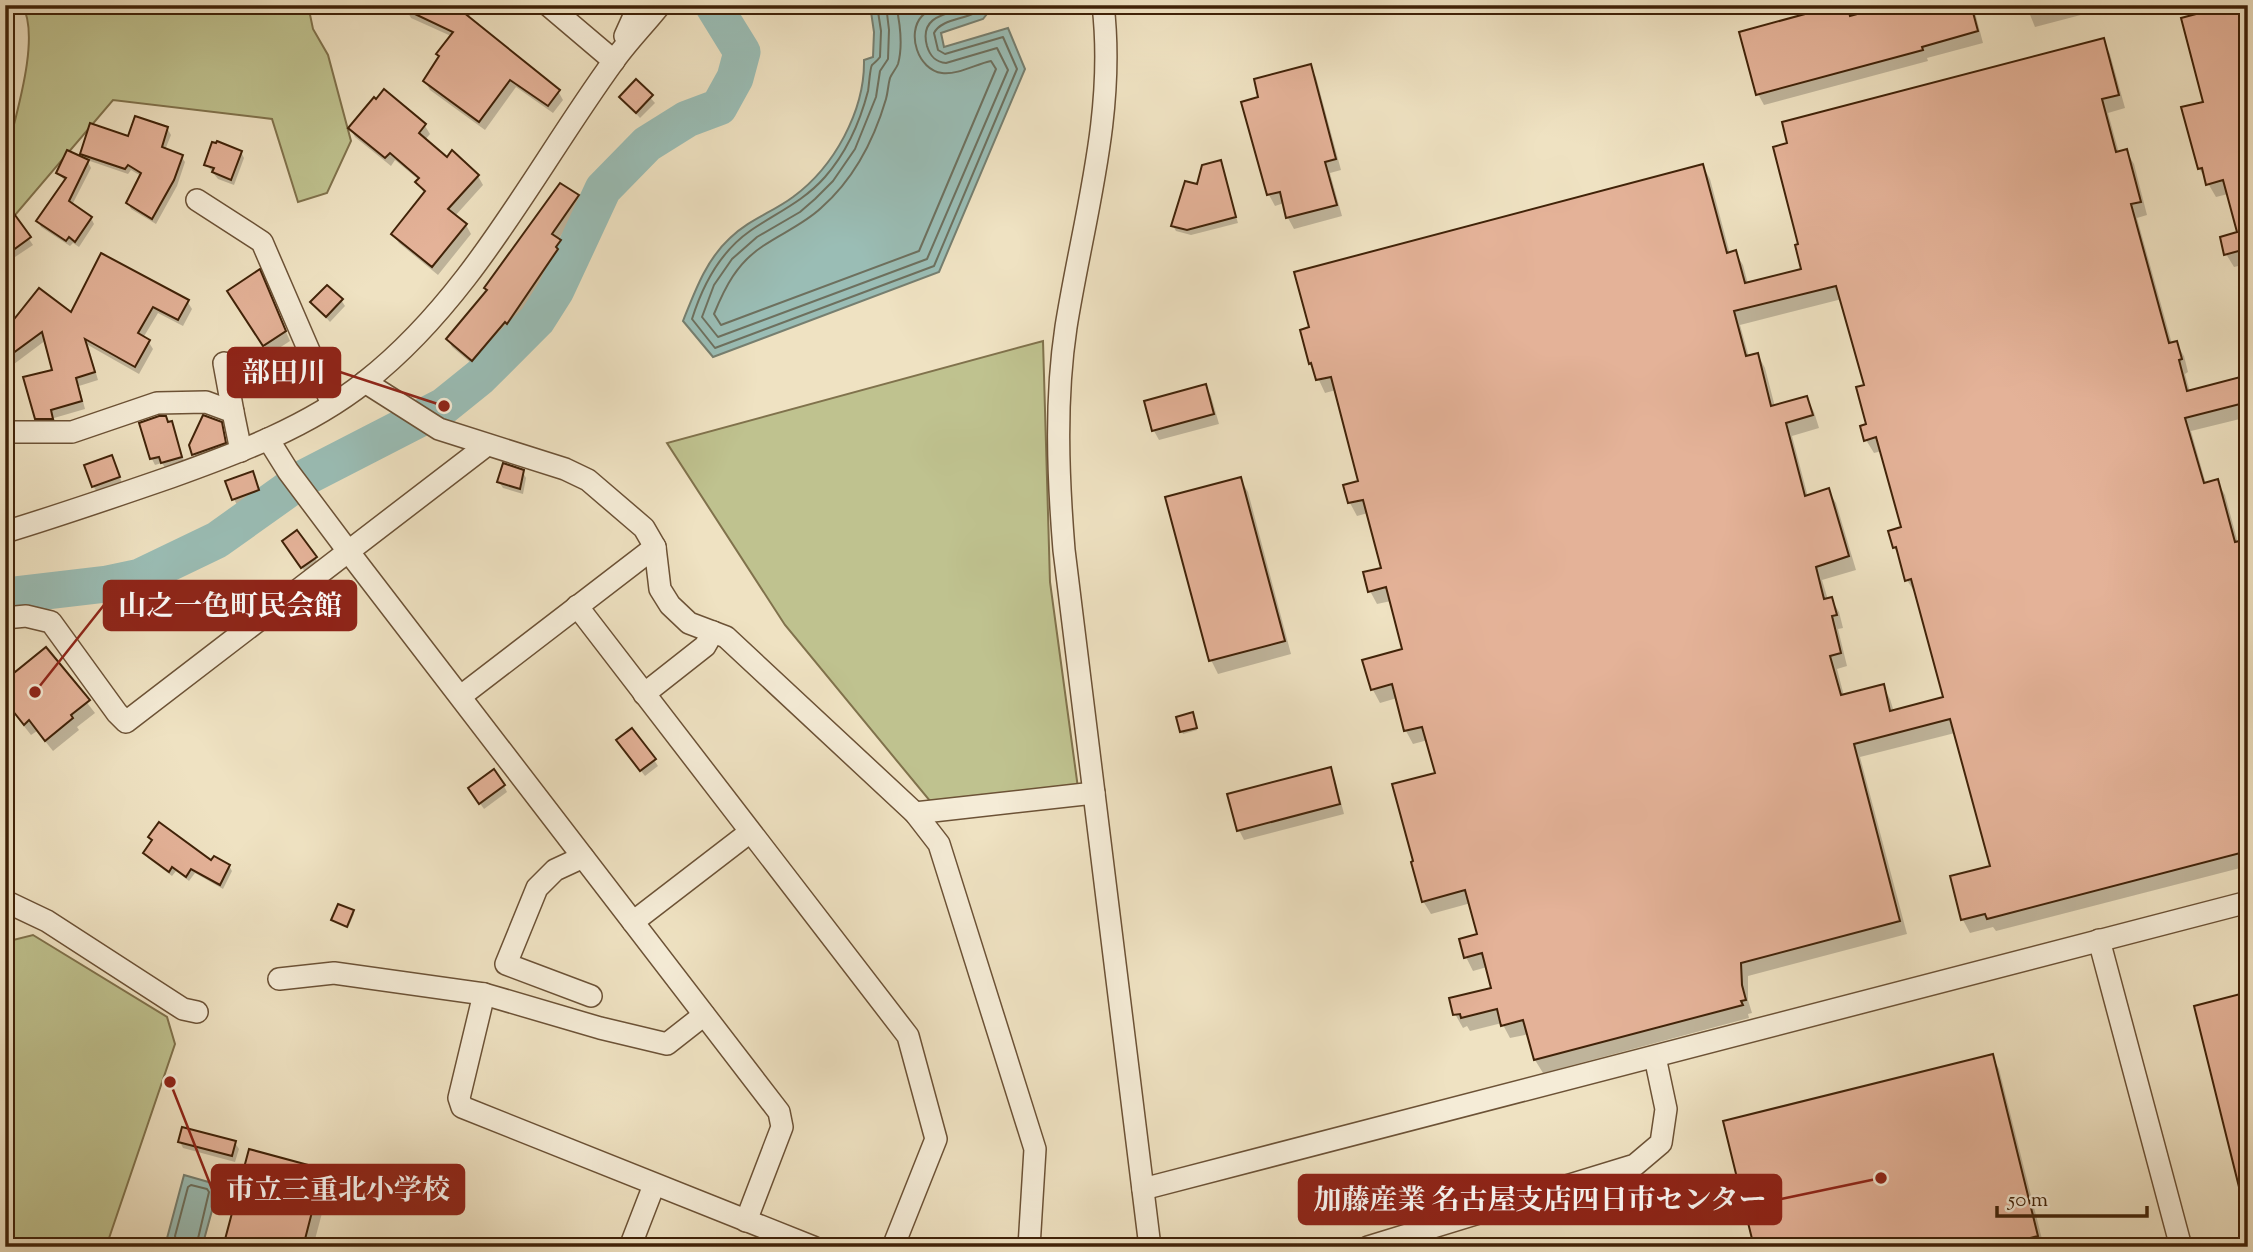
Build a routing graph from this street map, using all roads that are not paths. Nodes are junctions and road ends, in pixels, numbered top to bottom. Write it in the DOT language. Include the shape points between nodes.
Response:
graph roads {
  1 [pos="548,5"];
  2 [pos="639,5"];
  3 [pos="660,5"];
  4 [pos="1103,5"];
  5 [pos="614,61"];
  6 [pos="197,200"];
  7 [pos="224,363"];
  8 [pos="365,382"];
  9 [pos="332,404"];
  10 [pos="233,412"];
  11 [pos="5,432"];
  12 [pos="268,439"];
  13 [pos="487,445"];
  14 [pos="241,452"];
  15 [pos="5,532"];
  16 [pos="655,547"];
  17 [pos="348,551"];
  18 [pos="577,606"];
  19 [pos="5,618"];
  20 [pos="713,632"];
  21 [pos="644,694"];
  22 [pos="461,696"];
  23 [pos="1094,793"];
  24 [pos="915,813"];
  25 [pos="750,832"];
  26 [pos="583,857"];
  27 [pos="5,901"];
  28 [pos="2248,902"];
  29 [pos="633,922"];
  30 [pos="2099,940"];
  31 [pos="279,979"];
  32 [pos="484,994"];
  33 [pos="591,996"];
  34 [pos="197,1012"];
  35 [pos="704,1015"];
  36 [pos="1655,1057"];
  37 [pos="654,1185"];
  38 [pos="1143,1189"];
  39 [pos="746,1221"];
  40 [pos="630,1247"];
  41 [pos="813,1247"];
  42 [pos="893,1247"];
  43 [pos="1029,1247"];
  44 [pos="1150,1247"];
  45 [pos="1368,1247"];
  46 [pos="2180,1247"];
  1 -- 5 [label="street"];
  2 -- 5 [label="street"];
  3 -- 5 [label="street"];
  4 -- 23 [label="street" via="1107,65 1103,124 1066,330 1059,416 1063,550"];
  5 -- 8 [label="street" via="453,293"];
  6 -- 9 [label="street" via="262,242"];
  7 -- 10 [label="street"];
  8 -- 9 [label="street"];
  8 -- 13 [label="street" via="439,429"];
  9 -- 12 [label="street"];
  10 -- 11 [label="street" via="206,402 157,403 72,432"];
  10 -- 14 [label="street"];
  12 -- 14 [label="street"];
  12 -- 17 [label="street"];
  13 -- 16 [label="street" via="588,480 644,528"];
  13 -- 17 [label="street"];
  14 -- 15 [label="street"];
  16 -- 18 [label="street"];
  16 -- 20 [label="street" via="660,589 670,605 689,623"];
  17 -- 19 [label="street" via="126,722 51,622 26,616"];
  17 -- 22 [label="street"];
  18 -- 21 [label="street"];
  18 -- 22 [label="street"];
  20 -- 21 [label="street" via="705,646"];
  20 -- 24 [label="street" via="726,637"];
  21 -- 25 [label="street"];
  22 -- 26 [label="street"];
  23 -- 24 [label="street"];
  23 -- 38 [label="street"];
  24 -- 43 [label="street" via="939,844 1035,1149"];
  25 -- 29 [label="street"];
  25 -- 42 [label="street" via="908,1036 936,1139"];
  26 -- 29 [label="street"];
  26 -- 33 [label="street" via="555,870 537,888 506,964"];
  27 -- 34 [label="street" via="47,921 183,1009"];
  28 -- 30 [label="street"];
  29 -- 35 [label="street"];
  30 -- 36 [label="street"];
  30 -- 46 [label="street"];
  31 -- 32 [label="street" via="334,973"];
  32 -- 35 [label="street" via="667,1044"];
  32 -- 37 [label="street" via="459,1098 462,1107"];
  35 -- 39 [label="street" via="779,1112 782,1127"];
  36 -- 38 [label="street"];
  36 -- 45 [label="street" via="1665,1109 1661,1143 1635,1165"];
  37 -- 39 [label="street"];
  37 -- 40 [label="street"];
  38 -- 44 [label="street"];
  39 -- 41 [label="street"];
}
